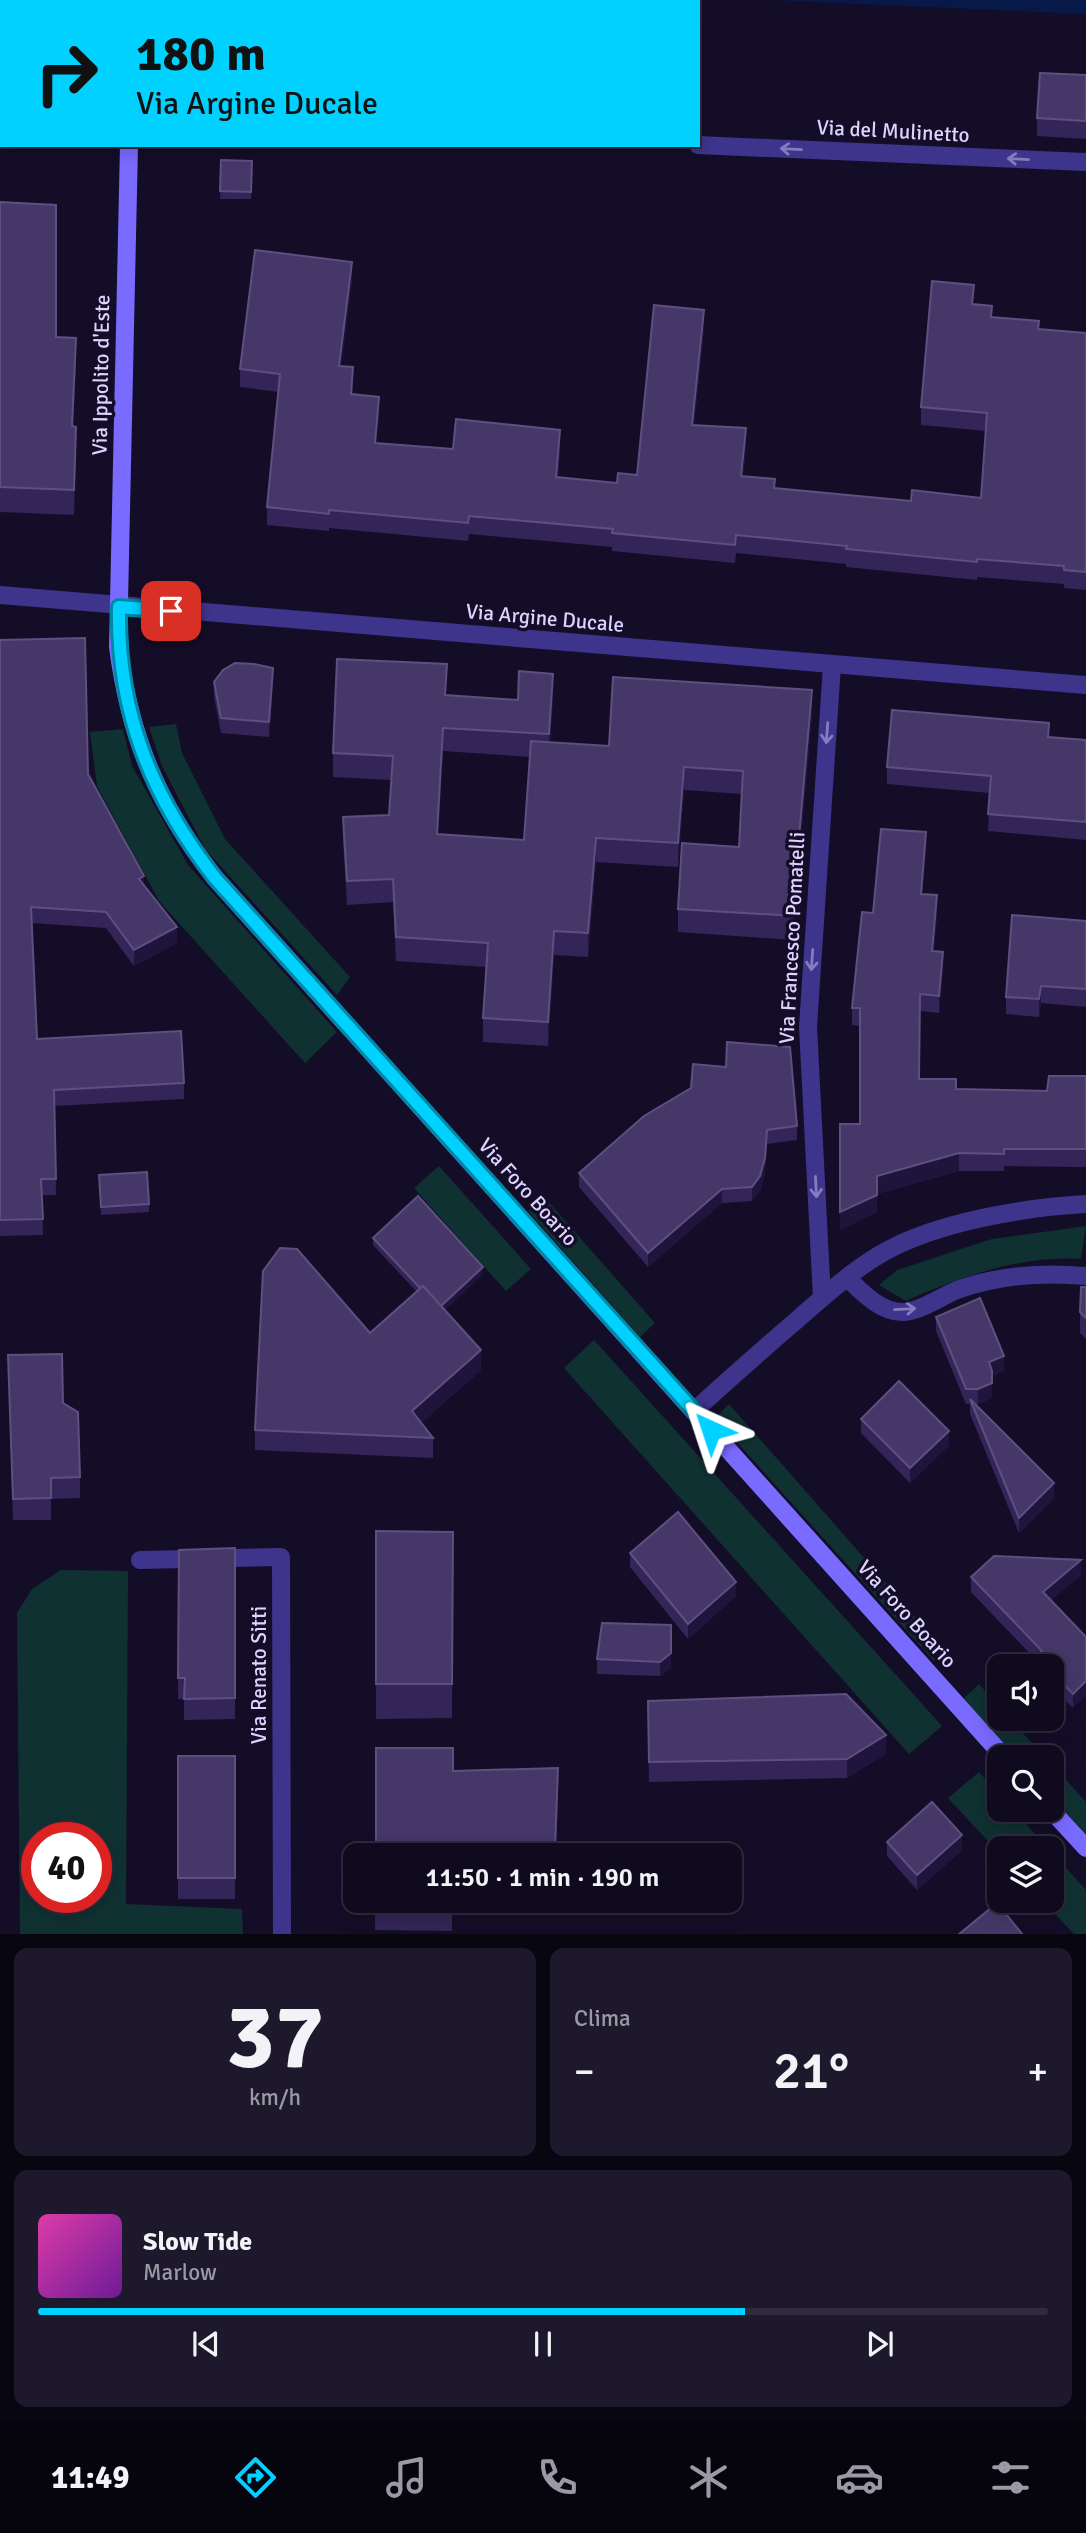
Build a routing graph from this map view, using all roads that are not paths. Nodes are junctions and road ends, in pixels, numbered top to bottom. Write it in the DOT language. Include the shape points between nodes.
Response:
graph roads {
  1 [pos="700,145"];
  2 [pos="129,147"];
  3 [pos="1086,162"];
  4 [pos="0,595"];
  5 [pos="119,607"];
  6 [pos="832,664"];
  7 [pos="1086,685"];
  8 [pos="1086,1203"];
  9 [pos="1086,1276"];
  10 [pos="847,1278"];
  11 [pos="822,1298"];
  12 [pos="694,1411"];
  13 [pos="140,1560"];
  14 [pos="993,1745"];
  15 [pos="1062,1822"];
  16 [pos="1086,1848"];
  17 [pos="282,1934"];
  3 -- 1 [label="street, Via del Mulinetto, one-way"];
  2 -- 5 [label="street, Via Ippolito d'Este"];
  4 -- 5 [label="street, Via Argine Ducale"];
  5 -- 6 [label="street, Via Argine Ducale"];
  5 -- 12 [label="street, Via Foro Boario" via="118,647 129,712 148,766 187,843"];
  6 -- 7 [label="street, Via Argine Ducale"];
  6 -- 11 [label="street, Via Francesco Pomatelli, one-way" via="808,1027"];
  8 -- 10 [label="street" via="977,1220 931,1233 900,1243"];
  10 -- 9 [label="street, one-way" via="873,1301 901,1312 1004,1278 1036,1273"];
  10 -- 11 [label="street"];
  11 -- 12 [label="street"];
  12 -- 14 [label="street, Via Foro Boario"];
  13 -- 17 [label="street, Via Renato Sitti" via="281,1557"];
  15 -- 16 [label="street"];
}
